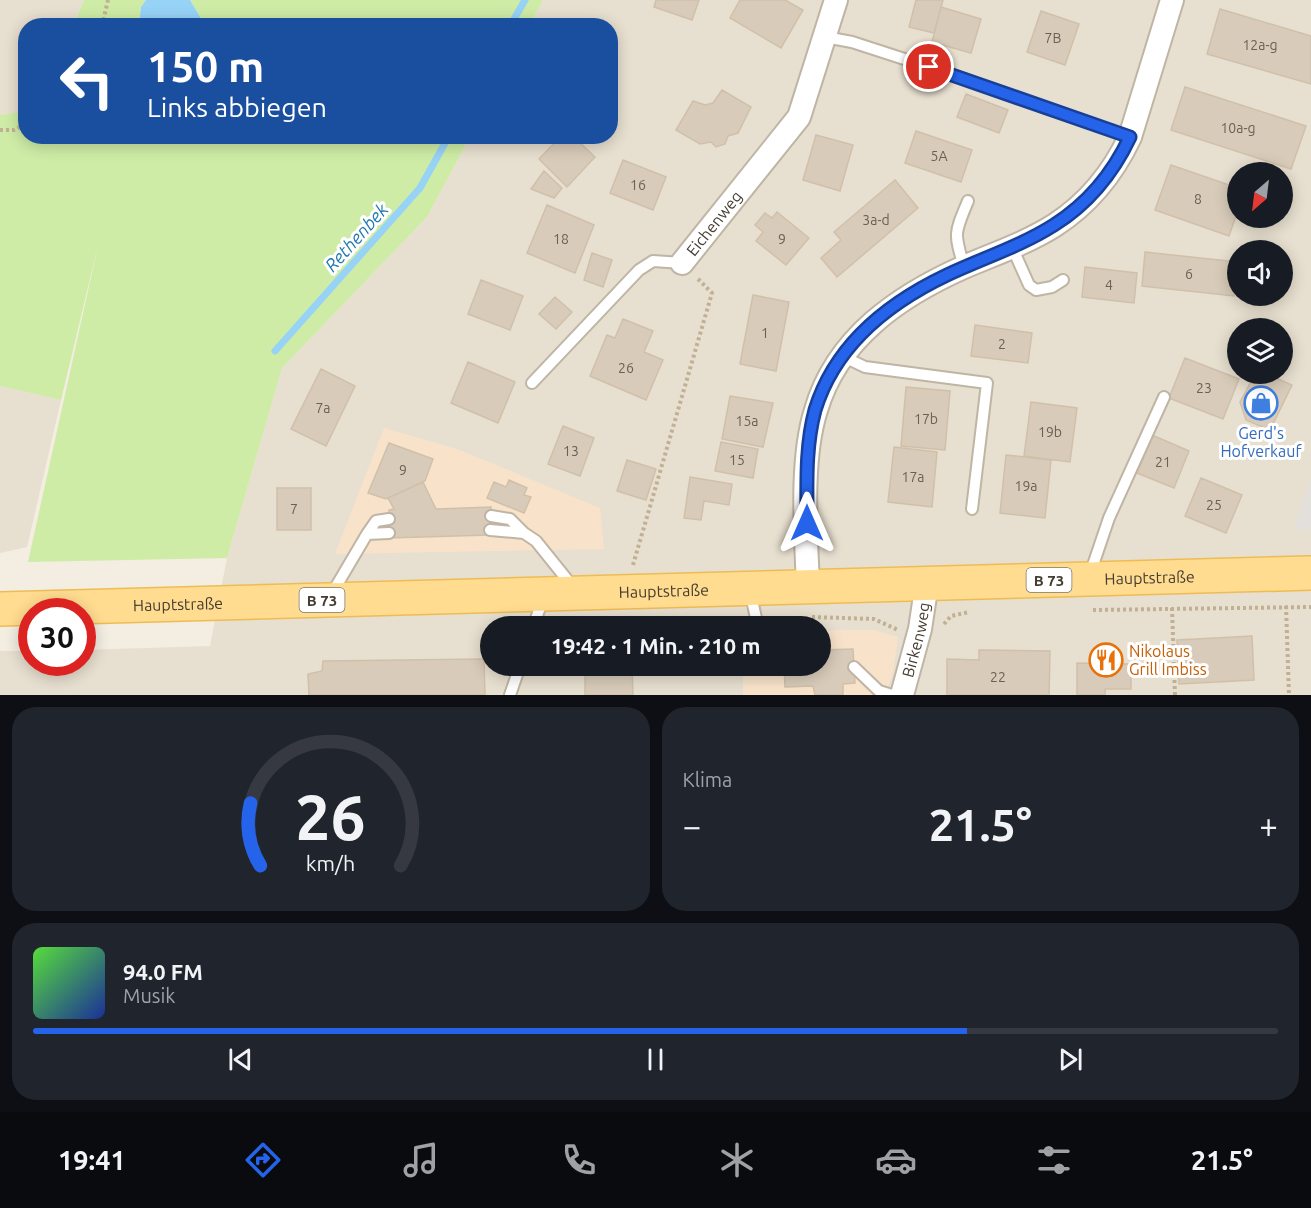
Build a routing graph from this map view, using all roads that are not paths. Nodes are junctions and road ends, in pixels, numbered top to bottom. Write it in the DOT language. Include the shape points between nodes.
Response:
graph roads {
  1 [pos="836,0"];
  2 [pos="1172,0"];
  3 [pos="825,37"];
  4 [pos="1130,137"];
  5 [pos="968,201"];
  6 [pos="1012,246"];
  7 [pos="682,263"];
  8 [pos="964,267"];
  9 [pos="1063,280"];
  10 [pos="842,356"];
  11 [pos="532,383"];
  12 [pos="1164,397"];
  13 [pos="972,509"];
  14 [pos="491,516"];
  15 [pos="389,519"];
  16 [pos="490,530"];
  17 [pos="389,533"];
  18 [pos="524,533"];
  19 [pos="368,534"];
  20 [pos="1298,574"];
  21 [pos="1089,580"];
  22 [pos="927,583"];
  23 [pos="808,586"];
  24 [pos="749,588"];
  25 [pos="561,593"];
  26 [pos="328,600"];
  27 [pos="9,609"];
  28 [pos="542,616"];
  29 [pos="755,616"];
  30 [pos="854,667"];
  31 [pos="517,676"];
  32 [pos="510,695"];
  33 [pos="892,695"];
  34 [pos="902,695"];
  1 -- 3 [label="street, Eichenweg"];
  2 -- 4 [label="street"];
  3 -- 4 [label="lane" via="918,63"];
  3 -- 7 [label="street, Eichenweg" via="799,117"];
  4 -- 6 [label="street" via="1111,172 1084,202 1054,225"];
  5 -- 8 [label="lane" via="956,231"];
  6 -- 8 [label="street"];
  6 -- 9 [label="lane" via="1029,285 1036,290"];
  7 -- 11 [label="lane" via="653,261 639,270"];
  8 -- 10 [label="street" via="886,311"];
  10 -- 13 [label="lane" via="865,367 987,383"];
  10 -- 23 [label="street" via="822,393 809,442"];
  12 -- 21 [label="lane" via="1109,518"];
  14 -- 18 [label="lane" via="510,519"];
  15 -- 19 [label="lane" via="376,521"];
  16 -- 18 [label="lane"];
  17 -- 19 [label="lane"];
  18 -- 25 [label="lane" via="536,541"];
  19 -- 26 [label="lane"];
  20 -- 21 [label="main road, Hauptstraße / B 73"];
  21 -- 22 [label="main road, Hauptstraße / B 73"];
  22 -- 23 [label="main road, Hauptstraße / B 73"];
  22 -- 34 [label="street, Birkenweg" via="920,629"];
  23 -- 24 [label="main road, Hauptstraße / B 73"];
  24 -- 25 [label="main road, Hauptstraße / B 73"];
  24 -- 29 [label="lane"];
  25 -- 26 [label="main road, Hauptstraße / B 73"];
  25 -- 28 [label="lane"];
  26 -- 27 [label="main road, Hauptstraße / B 73"];
  30 -- 33 [label="lane" via="879,691"];
  31 -- 32 [label="lane"];
}
